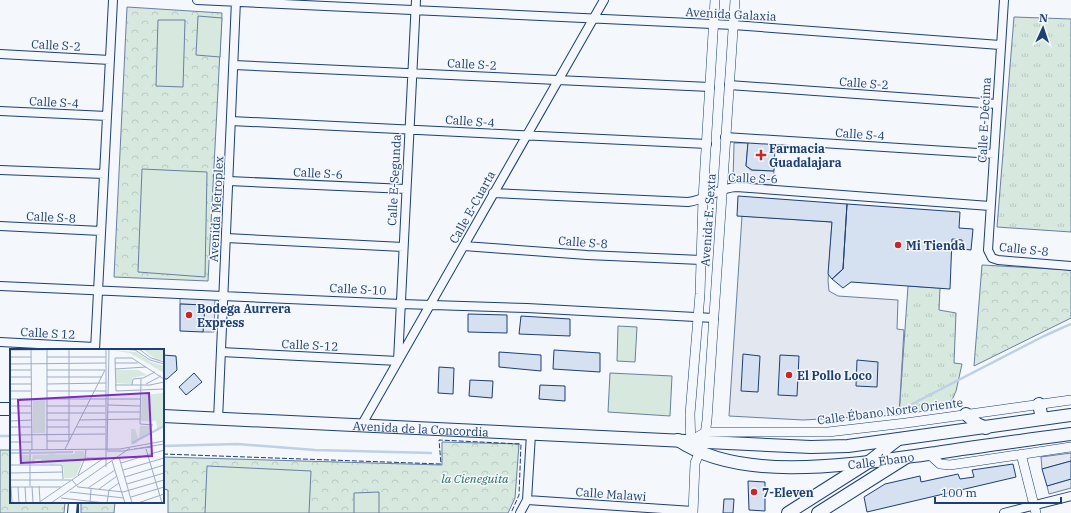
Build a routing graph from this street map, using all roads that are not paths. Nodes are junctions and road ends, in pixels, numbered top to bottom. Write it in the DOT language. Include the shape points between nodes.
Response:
graph roads {
  1 [pos="112,0"];
  2 [pos="197,0"];
  3 [pos="416,0"];
  4 [pos="604,0"];
  5 [pos="716,0"];
  6 [pos="735,0"];
  7 [pos="1004,0"];
  8 [pos="236,1"];
  9 [pos="415,9"];
  10 [pos="593,18"];
  11 [pos="714,24"];
  12 [pos="733,25"];
  13 [pos="1000,45"];
  14 [pos="0,54"];
  15 [pos="110,60"];
  16 [pos="234,65"];
  17 [pos="412,72"];
  18 [pos="560,80"];
  19 [pos="729,85"];
  20 [pos="710,87"];
  21 [pos="997,104"];
  22 [pos="0,111"];
  23 [pos="107,116"];
  24 [pos="232,121"];
  25 [pos="409,128"];
  26 [pos="526,136"];
  27 [pos="725,137"];
  28 [pos="707,144"];
  29 [pos="994,154"];
  30 [pos="0,170"];
  31 [pos="104,174"];
  32 [pos="229,181"];
  33 [pos="406,189"];
  34 [pos="722,189"];
  35 [pos="493,193"];
  36 [pos="703,199"];
  37 [pos="990,206"];
  38 [pos="0,226"];
  39 [pos="101,231"];
  40 [pos="226,238"];
  41 [pos="988,242"];
  42 [pos="464,246"];
  43 [pos="403,247"];
  44 [pos="700,260"];
  45 [pos="1071,266"];
  46 [pos="0,286"];
  47 [pos="98,290"];
  48 [pos="224,295"];
  49 [pos="401,304"];
  50 [pos="431,305"];
  51 [pos="698,317"];
  52 [pos="714,318"];
  53 [pos="0,342"];
  54 [pos="95,348"];
  55 [pos="221,352"];
  56 [pos="398,361"];
  57 [pos="1071,400"];
  58 [pos="1039,404"];
  59 [pos="966,414"];
  60 [pos="1071,415"];
  61 [pos="164,416"];
  62 [pos="1042,419"];
  63 [pos="218,420"];
  64 [pos="361,426"];
  65 [pos="986,428"];
  66 [pos="531,434"];
  67 [pos="1071,434"];
  68 [pos="898,440"];
  69 [pos="698,447"];
  70 [pos="1071,447"];
  71 [pos="929,454"];
  72 [pos="1021,454"];
  73 [pos="906,457"];
  74 [pos="870,461"];
  75 [pos="1071,496"];
  76 [pos="527,500"];
  77 [pos="73,503"];
  78 [pos="1035,509"];
  79 [pos="800,510"];
  80 [pos="677,512"];
  81 [pos="693,512"];
  82 [pos="72,513"];
  83 [pos="520,513"];
  84 [pos="788,513"];
  85 [pos="818,513"];
  86 [pos="1004,513"];
  1 -- 15 [label="street"];
  2 -- 8 [label="street, Avenida Galaxia"];
  3 -- 9 [label="street, Calle E-Segunda"];
  4 -- 10 [label="street, Calle E-Cuarta"];
  5 -- 11 [label="street, Avenida E. Sexta"];
  6 -- 12 [label="street, Avenida E. Sexta"];
  7 -- 13 [label="street, Calle E-Décima"];
  8 -- 9 [label="street, Avenida Galaxia"];
  8 -- 16 [label="street, Avenida Metroplex"];
  9 -- 10 [label="street, Avenida Galaxia"];
  9 -- 17 [label="street, Calle E-Segunda"];
  10 -- 11 [label="street, Avenida Galaxia"];
  10 -- 18 [label="street, Calle E-Cuarta"];
  11 -- 12 [label="street, Avenida Galaxia"];
  11 -- 20 [label="street, Avenida E. Sexta"];
  12 -- 13 [label="street, Avenida Galaxia"];
  12 -- 19 [label="street, Avenida E. Sexta"];
  13 -- 21 [label="street, Calle E-Décima"];
  14 -- 15 [label="street, Calle S-2"];
  15 -- 23 [label="street"];
  16 -- 17 [label="street, Calle S-2"];
  16 -- 24 [label="street, Avenida Metroplex"];
  17 -- 18 [label="street, Calle S-2"];
  17 -- 25 [label="street, Calle E-Segunda"];
  18 -- 20 [label="street, Calle S-2"];
  18 -- 26 [label="street, Calle E-Cuarta"];
  19 -- 21 [label="street, Calle S-2"];
  19 -- 27 [label="street, Avenida E. Sexta"];
  20 -- 28 [label="street, Avenida E. Sexta"];
  21 -- 29 [label="street, Calle E-Décima"];
  22 -- 23 [label="street, Calle S-4"];
  23 -- 31 [label="street"];
  24 -- 25 [label="street, Calle S-4"];
  24 -- 32 [label="street, Avenida Metroplex"];
  25 -- 26 [label="street, Calle S-4"];
  25 -- 33 [label="street, Calle E-Segunda"];
  26 -- 28 [label="street, Calle S-4"];
  26 -- 35 [label="street, Calle E-Cuarta"];
  27 -- 29 [label="street, Calle S-4"];
  27 -- 34 [label="street, Avenida E. Sexta"];
  28 -- 36 [label="street, Avenida E. Sexta"];
  29 -- 37 [label="street, Calle E-Décima"];
  30 -- 31 [label="street"];
  31 -- 39 [label="street"];
  32 -- 33 [label="street, Calle S-6"];
  32 -- 40 [label="street, Avenida Metroplex"];
  33 -- 43 [label="street, Calle E-Segunda"];
  34 -- 36 [label="street, Calle S-6"];
  34 -- 37 [label="street, Calle S-6" via="736,187"];
  34 -- 52 [label="street, Avenida E. Sexta"];
  35 -- 36 [label="street, Calle S-6" via="688,202"];
  35 -- 42 [label="street, Calle E-Cuarta"];
  36 -- 44 [label="street, Avenida E. Sexta"];
  37 -- 41 [label="street, Calle E-Décima"];
  38 -- 39 [label="street, Calle S-8"];
  39 -- 47 [label="street"];
  40 -- 43 [label="street"];
  40 -- 48 [label="street, Avenida Metroplex"];
  41 -- 45 [label="street, Calle S-8" via="989,255 998,260"];
  42 -- 44 [label="street, Calle S-8"];
  42 -- 50 [label="street, Calle E-Cuarta"];
  43 -- 49 [label="street, Calle E-Segunda"];
  44 -- 51 [label="street, Avenida E. Sexta"];
  46 -- 47 [label="street, Calle S-10"];
  47 -- 48 [label="street, Calle S-10"];
  47 -- 54 [label="street"];
  48 -- 49 [label="street, Calle S-10"];
  48 -- 55 [label="street, Avenida Metroplex"];
  49 -- 50 [label="street, Calle S-10"];
  49 -- 56 [label="street, Calle E-Segunda"];
  50 -- 51 [label="street, Calle S-10"];
  50 -- 56 [label="street, Calle E-Cuarta"];
  51 -- 52 [label="street, Calle S-10"];
  51 -- 69 [label="street, Avenida E. Sexta" via="690,414"];
  52 -- 69 [label="street, Avenida E. Sexta"];
  53 -- 54 [label="street, Calle S 12"];
  55 -- 56 [label="street, Calle S-12"];
  55 -- 63 [label="street, Avenida Metroplex"];
  56 -- 64 [label="street, Calle E-Cuarta"];
  57 -- 58 [label="street, Calle Ébano Norte Oriente"];
  58 -- 59 [label="street, Calle Ébano Norte Oriente"];
  58 -- 62 [label="main road"];
  59 -- 65 [label="main road"];
  59 -- 69 [label="street, Calle Ébano Norte Oriente"];
  60 -- 62 [label="main road, Calle Ébano"];
  61 -- 63 [label="main road, Avenida de la Concordia"];
  62 -- 65 [label="main road, Calle Ébano"];
  63 -- 64 [label="main road, Avenida de la Concordia"];
  64 -- 66 [label="main road, Avenida de la Concordia"];
  65 -- 68 [label="main road, Calle Ébano"];
  66 -- 69 [label="main road, Avenida de la Concordia" via="678,440"];
  66 -- 76 [label="street"];
  67 -- 71 [label="main road, Calle Ébano"];
  68 -- 69 [label="main road, Calle Ébano" via="848,446"];
  68 -- 74 [label="main road"];
  69 -- 74 [label="main road, Calle Ébano" via="738,463 773,466 832,466"];
  69 -- 81 [label="street"];
  70 -- 72 [label="street"];
  71 -- 72 [label="street" via="944,465"];
  71 -- 73 [label="main road, Calle Ébano"];
  72 -- 78 [label="street"];
  73 -- 74 [label="main road, Calle Ébano"];
  73 -- 85 [label="main road"];
  74 -- 79 [label="main road"];
  75 -- 78 [label="street"];
  76 -- 80 [label="street, Calle Malawi"];
  76 -- 83 [label="street"];
  77 -- 82 [label="street"];
  78 -- 86 [label="street"];
  79 -- 84 [label="main road"];
  80 -- 81 [label="street, Calle Malawi"];
}
